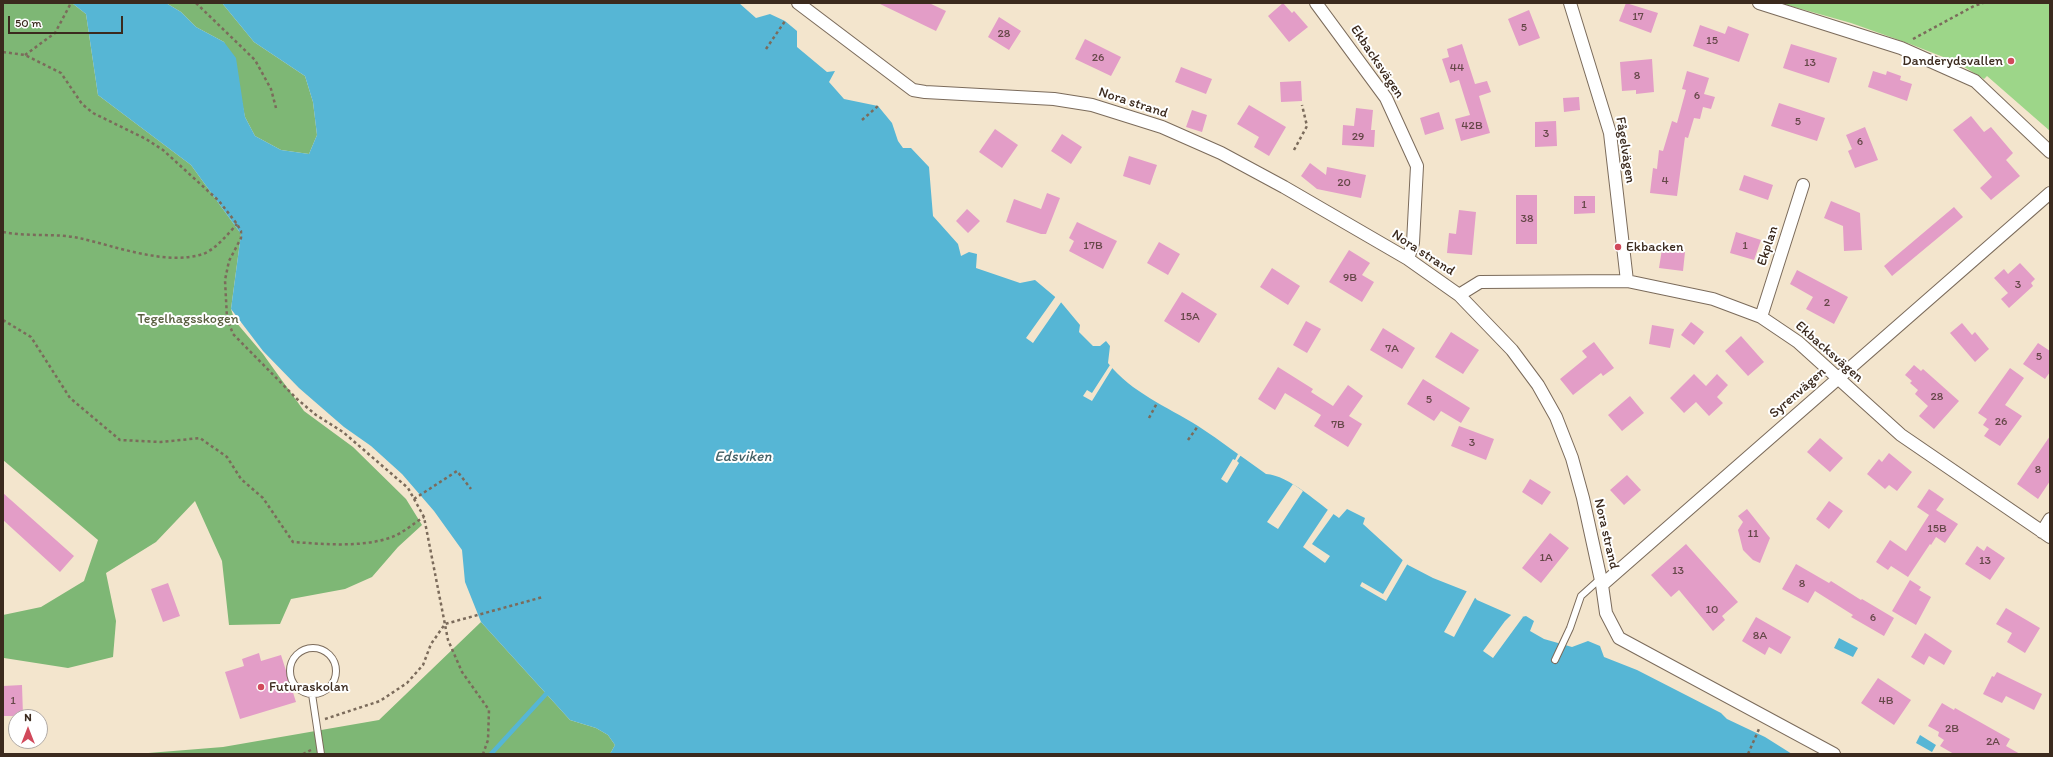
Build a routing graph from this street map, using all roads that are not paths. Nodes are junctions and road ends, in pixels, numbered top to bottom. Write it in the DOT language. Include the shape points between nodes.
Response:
graph roads {
  1 [pos="798,3"];
  2 [pos="1316,3"];
  3 [pos="1570,3"];
  4 [pos="1759,3"];
  5 [pos="2050,152"];
  6 [pos="1803,185"];
  7 [pos="2050,193"];
  8 [pos="1408,259"];
  9 [pos="1627,281"];
  10 [pos="1459,295"];
  11 [pos="1761,317"];
  12 [pos="1838,378"];
  13 [pos="2050,519"];
  14 [pos="2046,534"];
  15 [pos="1601,581"];
  16 [pos="1555,660"];
  17 [pos="312,694"];
  18 [pos="320,754"];
  19 [pos="1834,754"];
  1 -- 8 [label="street, Nora strand" via="913,90 1052,99 1092,105 1162,127 1221,153"];
  2 -- 8 [label="street, Ekbacksvägen" via="1386,98 1417,166 1413,243"];
  3 -- 9 [label="street, Fågelvägen" via="1610,133"];
  4 -- 5 [label="street" via="1901,48 1975,81"];
  6 -- 11 [label="street, Ekplan"];
  7 -- 12 [label="street, Syrenvägen"];
  8 -- 10 [label="street, Nora strand"];
  9 -- 10 [label="street, Ekbacksvägen" via="1480,282"];
  9 -- 11 [label="street, Ekbacksvägen" via="1713,298"];
  10 -- 15 [label="street, Nora strand" via="1512,350 1538,385 1556,417 1572,458"];
  11 -- 12 [label="street, Ekbacksvägen" via="1798,342"];
  12 -- 14 [label="street, Ekbacksvägen" via="1901,435"];
  12 -- 15 [label="street, Syrenvägen"];
  13 -- 14 [label="street"];
  15 -- 16 [label="lane" via="1581,596"];
  15 -- 19 [label="street, Nora strand" via="1606,613 1620,638"];
  17 -- 17 [label="lane" via="297,688 290,674 292,663 302,651 318,649 325,651 332,659 336,674 329,688"];
  17 -- 18 [label="lane"];
}
